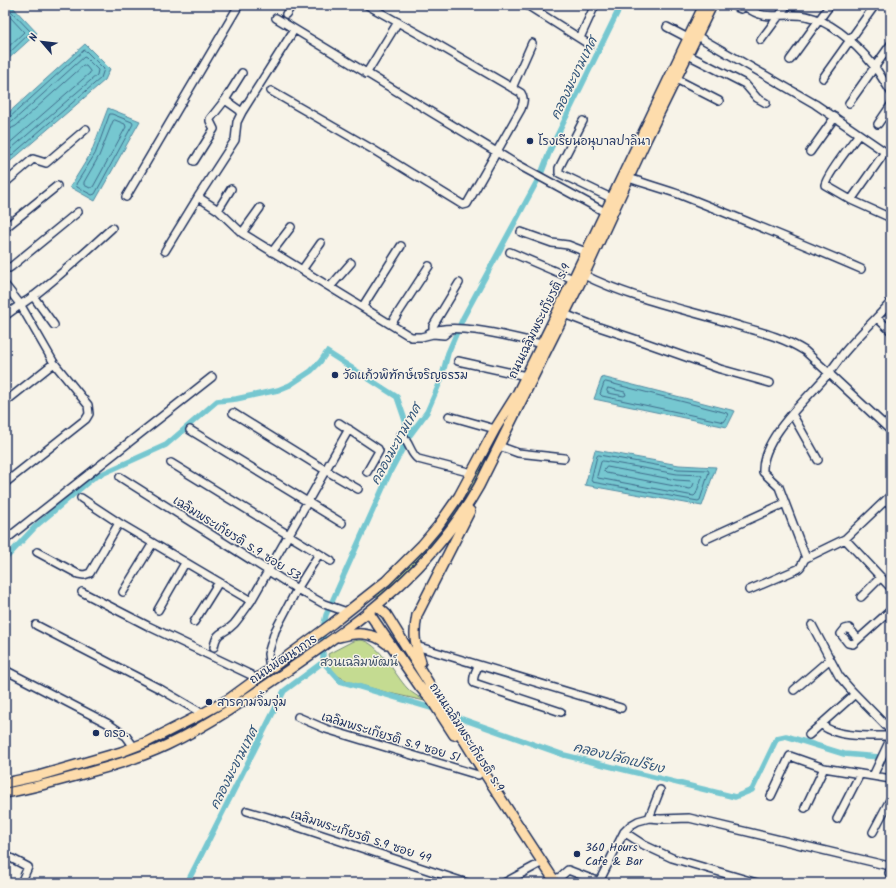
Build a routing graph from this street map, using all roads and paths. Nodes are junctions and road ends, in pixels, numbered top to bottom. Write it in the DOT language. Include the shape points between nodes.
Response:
graph roads {
  1 [pos="239,5"];
  2 [pos="292,5"];
  3 [pos="367,5"];
  4 [pos="527,5"];
  5 [pos="595,5"];
  6 [pos="712,5"];
  7 [pos="733,5"];
  8 [pos="746,5"];
  9 [pos="787,5"];
  10 [pos="830,5"];
  11 [pos="875,5"];
  12 [pos="700,6"];
  13 [pos="286,14"];
  14 [pos="779,16"];
  15 [pos="276,18"];
  16 [pos="819,20"];
  17 [pos="398,22"];
  18 [pos="667,27"];
  19 [pos="294,30"];
  20 [pos="697,36"];
  21 [pos="580,38"];
  22 [pos="688,38"];
  23 [pos="761,40"];
  24 [pos="849,41"];
  25 [pos="532,43"];
  26 [pos="891,44"];
  27 [pos="590,45"];
  28 [pos="688,55"];
  29 [pos="790,60"];
  30 [pos="874,67"];
  31 [pos="242,73"];
  32 [pos="366,74"];
  33 [pos="822,78"];
  34 [pos="676,79"];
  35 [pos="512,88"];
  36 [pos="271,91"];
  37 [pos="891,92"];
  38 [pos="225,100"];
  39 [pos="719,101"];
  40 [pos="766,103"];
  41 [pos="849,103"];
  42 [pos="891,105"];
  43 [pos="242,112"];
  44 [pos="835,117"];
  45 [pos="583,121"];
  46 [pos="878,124"];
  47 [pos="86,130"];
  48 [pos="859,134"];
  49 [pos="496,152"];
  50 [pos="810,152"];
  51 [pos="888,154"];
  52 [pos="194,161"];
  53 [pos="629,178"];
  54 [pos="5,183"];
  55 [pos="57,186"];
  56 [pos="231,189"];
  57 [pos="126,197"];
  58 [pos="198,197"];
  59 [pos="612,198"];
  60 [pos="851,200"];
  61 [pos="260,208"];
  62 [pos="218,210"];
  63 [pos="78,212"];
  64 [pos="605,212"];
  65 [pos="891,218"];
  66 [pos="291,227"];
  67 [pos="5,228"];
  68 [pos="112,228"];
  69 [pos="521,232"];
  70 [pos="242,233"];
  71 [pos="321,243"];
  72 [pos="401,246"];
  73 [pos="165,251"];
  74 [pos="272,252"];
  75 [pos="510,252"];
  76 [pos="586,252"];
  77 [pos="352,263"];
  78 [pos="429,266"];
  79 [pos="5,267"];
  80 [pos="861,269"];
  81 [pos="302,270"];
  82 [pos="578,275"];
  83 [pos="460,284"];
  84 [pos="5,285"];
  85 [pos="330,287"];
  86 [pos="33,296"];
  87 [pos="891,302"];
  88 [pos="20,304"];
  89 [pos="363,306"];
  90 [pos="564,314"];
  91 [pos="5,316"];
  92 [pos="877,318"];
  93 [pos="391,324"];
  94 [pos="54,325"];
  95 [pos="891,332"];
  96 [pos="433,333"];
  97 [pos="542,344"];
  98 [pos="458,361"];
  99 [pos="54,363"];
  100 [pos="829,373"];
  101 [pos="526,376"];
  102 [pos="212,377"];
  103 [pos="770,383"];
  104 [pos="5,402"];
  105 [pos="233,413"];
  106 [pos="792,414"];
  107 [pos="449,416"];
  108 [pos="339,423"];
  109 [pos="890,428"];
  110 [pos="349,429"];
  111 [pos="495,429"];
  112 [pos="190,430"];
  113 [pos="402,435"];
  114 [pos="499,446"];
  115 [pos="564,458"];
  116 [pos="818,460"];
  117 [pos="171,463"];
  118 [pos="325,470"];
  119 [pos="367,472"];
  120 [pos="472,473"];
  121 [pos="120,477"];
  122 [pos="5,483"];
  123 [pos="479,486"];
  124 [pos="358,489"];
  125 [pos="891,495"];
  126 [pos="82,498"];
  127 [pos="307,502"];
  128 [pos="785,503"];
  129 [pos="119,523"];
  130 [pos="342,523"];
  131 [pos="288,536"];
  132 [pos="706,539"];
  133 [pos="845,539"];
  134 [pos="5,540"];
  135 [pos="153,543"];
  136 [pos="37,552"];
  137 [pos="319,554"];
  138 [pos="806,558"];
  139 [pos="331,561"];
  140 [pos="186,563"];
  141 [pos="268,571"];
  142 [pos="881,578"];
  143 [pos="219,582"];
  144 [pos="891,588"];
  145 [pos="297,589"];
  146 [pos="749,590"];
  147 [pos="82,592"];
  148 [pos="123,592"];
  149 [pos="374,592"];
  150 [pos="861,597"];
  151 [pos="251,601"];
  152 [pos="372,608"];
  153 [pos="158,610"];
  154 [pos="891,610"];
  155 [pos="347,612"];
  156 [pos="194,622"];
  157 [pos="36,625"];
  158 [pos="812,625"];
  159 [pos="858,639"];
  160 [pos="332,640"];
  161 [pos="416,646"];
  162 [pos="214,647"];
  163 [pos="392,647"];
  164 [pos="830,659"];
  165 [pos="478,666"];
  166 [pos="270,669"];
  167 [pos="5,670"];
  168 [pos="425,675"];
  169 [pos="255,680"];
  170 [pos="794,690"];
  171 [pos="854,693"];
  172 [pos="621,708"];
  173 [pos="561,712"];
  174 [pos="200,715"];
  175 [pos="298,717"];
  176 [pos="822,724"];
  177 [pos="453,728"];
  178 [pos="809,735"];
  179 [pos="890,736"];
  180 [pos="134,747"];
  181 [pos="824,768"];
  182 [pos="874,773"];
  183 [pos="478,774"];
  184 [pos="860,774"];
  185 [pos="891,779"];
  186 [pos="5,782"];
  187 [pos="660,790"];
  188 [pos="5,793"];
  189 [pos="771,796"];
  190 [pos="891,798"];
  191 [pos="805,808"];
  192 [pos="247,811"];
  193 [pos="649,818"];
  194 [pos="837,819"];
  195 [pos="624,832"];
  196 [pos="873,832"];
  197 [pos="5,855"];
  198 [pos="539,864"];
  199 [pos="885,865"];
  200 [pos="450,880"];
  201 [pos="554,882"];
  202 [pos="21,883"];
  203 [pos="467,883"];
  204 [pos="504,883"];
  205 [pos="757,883"];
  1 -- 57 [label="street"];
  2 -- 13 [label="street"];
  3 -- 17 [label="street"];
  4 -- 21 [label="street"];
  5 -- 21 [label="street"];
  6 -- 20 [label="main road, ถนนเฉลิมพระเกียรติ ร.9"];
  7 -- 8 [label="street" via="741,9"];
  8 -- 14 [label="street" via="754,13"];
  9 -- 14 [label="street"];
  10 -- 16 [label="street"];
  11 -- 24 [label="street"];
  12 -- 22 [label="main road, ถนนเฉลิมพระเกียรติ ร.9"];
  14 -- 16 [label="street" via="792,14"];
  14 -- 23 [label="street"];
  15 -- 19 [label="street"];
  16 -- 24 [label="street" via="834,28"];
  16 -- 29 [label="street"];
  17 -- 32 [label="street"];
  17 -- 35 [label="street"];
  18 -- 22 [label="street"];
  19 -- 32 [label="street"];
  19 -- 43 [label="street"];
  20 -- 28 [label="main road, ถนนเฉลิมพระเกียรติ ร.9"];
  20 -- 44 [label="street"];
  21 -- 27 [label="street"];
  22 -- 59 [label="main road, ถนนเฉลิมพระเกียรติ ร.9"];
  24 -- 30 [label="street"];
  24 -- 33 [label="street"];
  25 -- 35 [label="street"];
  26 -- 30 [label="street"];
  28 -- 34 [label="main road, ถนนเฉลิมพระเกียรติ ร.9"];
  28 -- 40 [label="street" via="745,84 757,98"];
  30 -- 37 [label="street"];
  30 -- 41 [label="street"];
  31 -- 38 [label="street"];
  32 -- 49 [label="street"];
  34 -- 39 [label="street"];
  34 -- 53 [label="main road, ถนนเฉลิมพระเกียรติ ร.9"];
  35 -- 49 [label="street" via="521,93 524,101"];
  36 -- 49 [label="street" via="463,205 469,202"];
  38 -- 43 [label="street"];
  38 -- 52 [label="street" via="210,119 214,128"];
  42 -- 46 [label="street"];
  43 -- 58 [label="street" via="237,122 235,140"];
  44 -- 48 [label="street"];
  44 -- 50 [label="street"];
  45 -- 59 [label="street" via="558,173"];
  47 -- 54 [label="street" via="46,163 33,159"];
  48 -- 51 [label="street"];
  48 -- 60 [label="street" via="825,183 826,187"];
  49 -- 64 [label="street"];
  51 -- 60 [label="street"];
  53 -- 80 [label="street" via="743,219"];
  53 -- 82 [label="main road, ถนนเฉลิมพระเกียรติ ร.9"];
  55 -- 67 [label="street"];
  56 -- 62 [label="street"];
  58 -- 62 [label="street"];
  58 -- 73 [label="street"];
  59 -- 64 [label="main road, ถนนเฉลิมพระเกียรติ ร.9"];
  60 -- 65 [label="street"];
  61 -- 70 [label="street"];
  62 -- 70 [label="street"];
  63 -- 79 [label="street" via="12,266"];
  64 -- 76 [label="main road, ถนนเฉลิมพระเกียรติ ร.9"];
  66 -- 74 [label="street"];
  68 -- 86 [label="street"];
  69 -- 76 [label="street"];
  70 -- 74 [label="street"];
  71 -- 81 [label="street"];
  72 -- 89 [label="street"];
  74 -- 81 [label="street"];
  75 -- 82 [label="street"];
  76 -- 82 [label="main road, ถนนเฉลิมพระเกียรติ ร.9"];
  77 -- 85 [label="street"];
  78 -- 93 [label="street"];
  81 -- 85 [label="street"];
  82 -- 90 [label="main road, ถนนเฉลิมพระเกียรติ ร.9"];
  82 -- 97 [label="main road, ถนนเฉลิมพระเกียรติ ร.9"];
  82 -- 100 [label="street" via="786,341 805,351"];
  83 -- 96 [label="street" via="433,326"];
  84 -- 88 [label="street"];
  85 -- 89 [label="street"];
  86 -- 88 [label="street"];
  86 -- 94 [label="street"];
  87 -- 92 [label="street"];
  88 -- 91 [label="street"];
  88 -- 99 [label="street"];
  89 -- 93 [label="street"];
  90 -- 103 [label="street" via="720,370"];
  90 -- 114 [label="main road, ถนนเฉลิมพระเกียรติ ร.9"];
  92 -- 95 [label="street"];
  92 -- 100 [label="street"];
  93 -- 96 [label="street" via="411,337"];
  96 -- 97 [label="street" via="443,328 466,329"];
  97 -- 101 [label="main road, ถนนเฉลิมพระเกียรติ ร.9"];
  98 -- 101 [label="street"];
  99 -- 104 [label="street"];
  99 -- 122 [label="street" via="88,405 89,414"];
  100 -- 106 [label="street"];
  100 -- 109 [label="street"];
  101 -- 111 [label="main road, ถนนเฉลิมพระเกียรติ ร.9"];
  102 -- 134 [label="street"];
  105 -- 118 [label="street"];
  106 -- 116 [label="street"];
  106 -- 128 [label="street" via="769,448 763,466 763,472 779,487"];
  107 -- 111 [label="street"];
  108 -- 110 [label="street"];
  110 -- 118 [label="street"];
  110 -- 119 [label="street" via="378,449"];
  111 -- 120 [label="main road, ถนนเฉลิมพระเกียรติ ร.9"];
  112 -- 127 [label="street"];
  113 -- 120 [label="street" via="418,459"];
  114 -- 115 [label="street" via="518,454"];
  114 -- 123 [label="main road, ถนนเฉลิมพระเกียรติ ร.9"];
  117 -- 131 [label="street"];
  118 -- 124 [label="street"];
  118 -- 127 [label="street"];
  120 -- 149 [label="main road, ถนนเฉลิมพระเกียรติ ร.9" via="438,526 404,564"];
  121 -- 141 [label="street, เฉลิมพระเกียรติ ร.9 ซอย 53"];
  123 -- 152 [label="main road, ถนนเฉลิมพระเกียรติ ร.9" via="435,549 412,574"];
  123 -- 161 [label="main road" via="453,546 417,615 414,628"];
  125 -- 133 [label="street"];
  126 -- 129 [label="street"];
  127 -- 130 [label="street"];
  127 -- 131 [label="street"];
  128 -- 132 [label="street"];
  128 -- 138 [label="street"];
  129 -- 135 [label="street"];
  129 -- 136 [label="street" via="87,575 78,574"];
  131 -- 137 [label="street"];
  131 -- 141 [label="street"];
  133 -- 138 [label="street"];
  133 -- 142 [label="street"];
  135 -- 140 [label="street"];
  135 -- 148 [label="street"];
  137 -- 139 [label="street"];
  137 -- 145 [label="street"];
  138 -- 146 [label="street" via="798,569"];
  140 -- 143 [label="street"];
  140 -- 153 [label="street"];
  141 -- 145 [label="street, เฉลิมพระเกียรติ ร.9 ซอย 53"];
  141 -- 151 [label="street"];
  142 -- 144 [label="street"];
  142 -- 150 [label="street"];
  143 -- 151 [label="street"];
  143 -- 156 [label="street"];
  145 -- 155 [label="street, เฉลิมพระเกียรติ ร.9 ซอย 53" via="324,604"];
  145 -- 166 [label="street" via="275,631 268,654"];
  147 -- 169 [label="street" via="251,675"];
  149 -- 152 [label="main road"];
  149 -- 155 [label="main road, ถนนเฉลิมพระเกียรติ ร.9"];
  151 -- 162 [label="street" via="235,624 217,636"];
  152 -- 155 [label="main road"];
  152 -- 160 [label="main road, ถนนพัฒนาการ"];
  152 -- 163 [label="main road, ถนนเฉลิมพระเกียรติ ร.9"];
  152 -- 168 [label="main road, ถนนเฉลิมพระเกียรติ ร.9" via="386,614"];
  154 -- 159 [label="street"];
  155 -- 166 [label="main road, ถนนพัฒนาการ"];
  157 -- 174 [label="street" via="162,690 198,711"];
  158 -- 164 [label="street"];
  160 -- 163 [label="main road" via="360,633 379,638"];
  160 -- 188 [label="main road, ถนนพัฒนาการ" via="210,722 166,746 121,764 40,787"];
  161 -- 165 [label="street"];
  161 -- 168 [label="main road"];
  163 -- 177 [label="main road, ถนนเฉลิมพระเกียรติ ร.9"];
  164 -- 170 [label="street"];
  164 -- 171 [label="street" via="839,676"];
  165 -- 172 [label="street"];
  165 -- 173 [label="street" via="474,684"];
  166 -- 169 [label="main road, ถนนพัฒนาการ"];
  167 -- 180 [label="street" via="107,723 126,736"];
  168 -- 177 [label="main road, ถนนเฉลิมพระเกียรติ ร.9"];
  169 -- 174 [label="main road, ถนนพัฒนาการ" via="229,699"];
  171 -- 176 [label="street"];
  171 -- 179 [label="street"];
  174 -- 180 [label="main road, ถนนพัฒนาการ"];
  175 -- 183 [label="street, เฉลิมพระเกียรติ ร.9 ซอย 51" via="326,729"];
  176 -- 178 [label="street"];
  176 -- 179 [label="street" via="833,732"];
  177 -- 183 [label="main road, ถนนเฉลิมพระเกียรติ ร.9"];
  177 -- 201 [label="main road, ถนนเฉลิมพระเกียรติ ร.9"];
  179 -- 182 [label="street"];
  180 -- 186 [label="main road, ถนนพัฒนาการ" via="38,776"];
  181 -- 184 [label="street"];
  181 -- 189 [label="street" via="790,756"];
  181 -- 191 [label="street"];
  182 -- 184 [label="street"];
  182 -- 185 [label="street"];
  183 -- 198 [label="main road, ถนนเฉลิมพระเกียรติ ร.9"];
  184 -- 194 [label="street"];
  187 -- 193 [label="street"];
  190 -- 196 [label="street"];
  192 -- 200 [label="street, เฉลิมพระเกียรติ ร.9 ซอย 49"];
  193 -- 195 [label="street" via="635,822"];
  193 -- 199 [label="street" via="689,818"];
  195 -- 201 [label="street" via="599,882 568,870"];
  195 -- 205 [label="street" via="672,858"];
  197 -- 202 [label="street" via="28,868"];
  198 -- 201 [label="main road, ถนนเฉลิมพระเกียรติ ร.9"];
  198 -- 204 [label="street"];
  200 -- 203 [label="street, เฉลิมพระเกียรติ ร.9 ซอย 49"];
}
